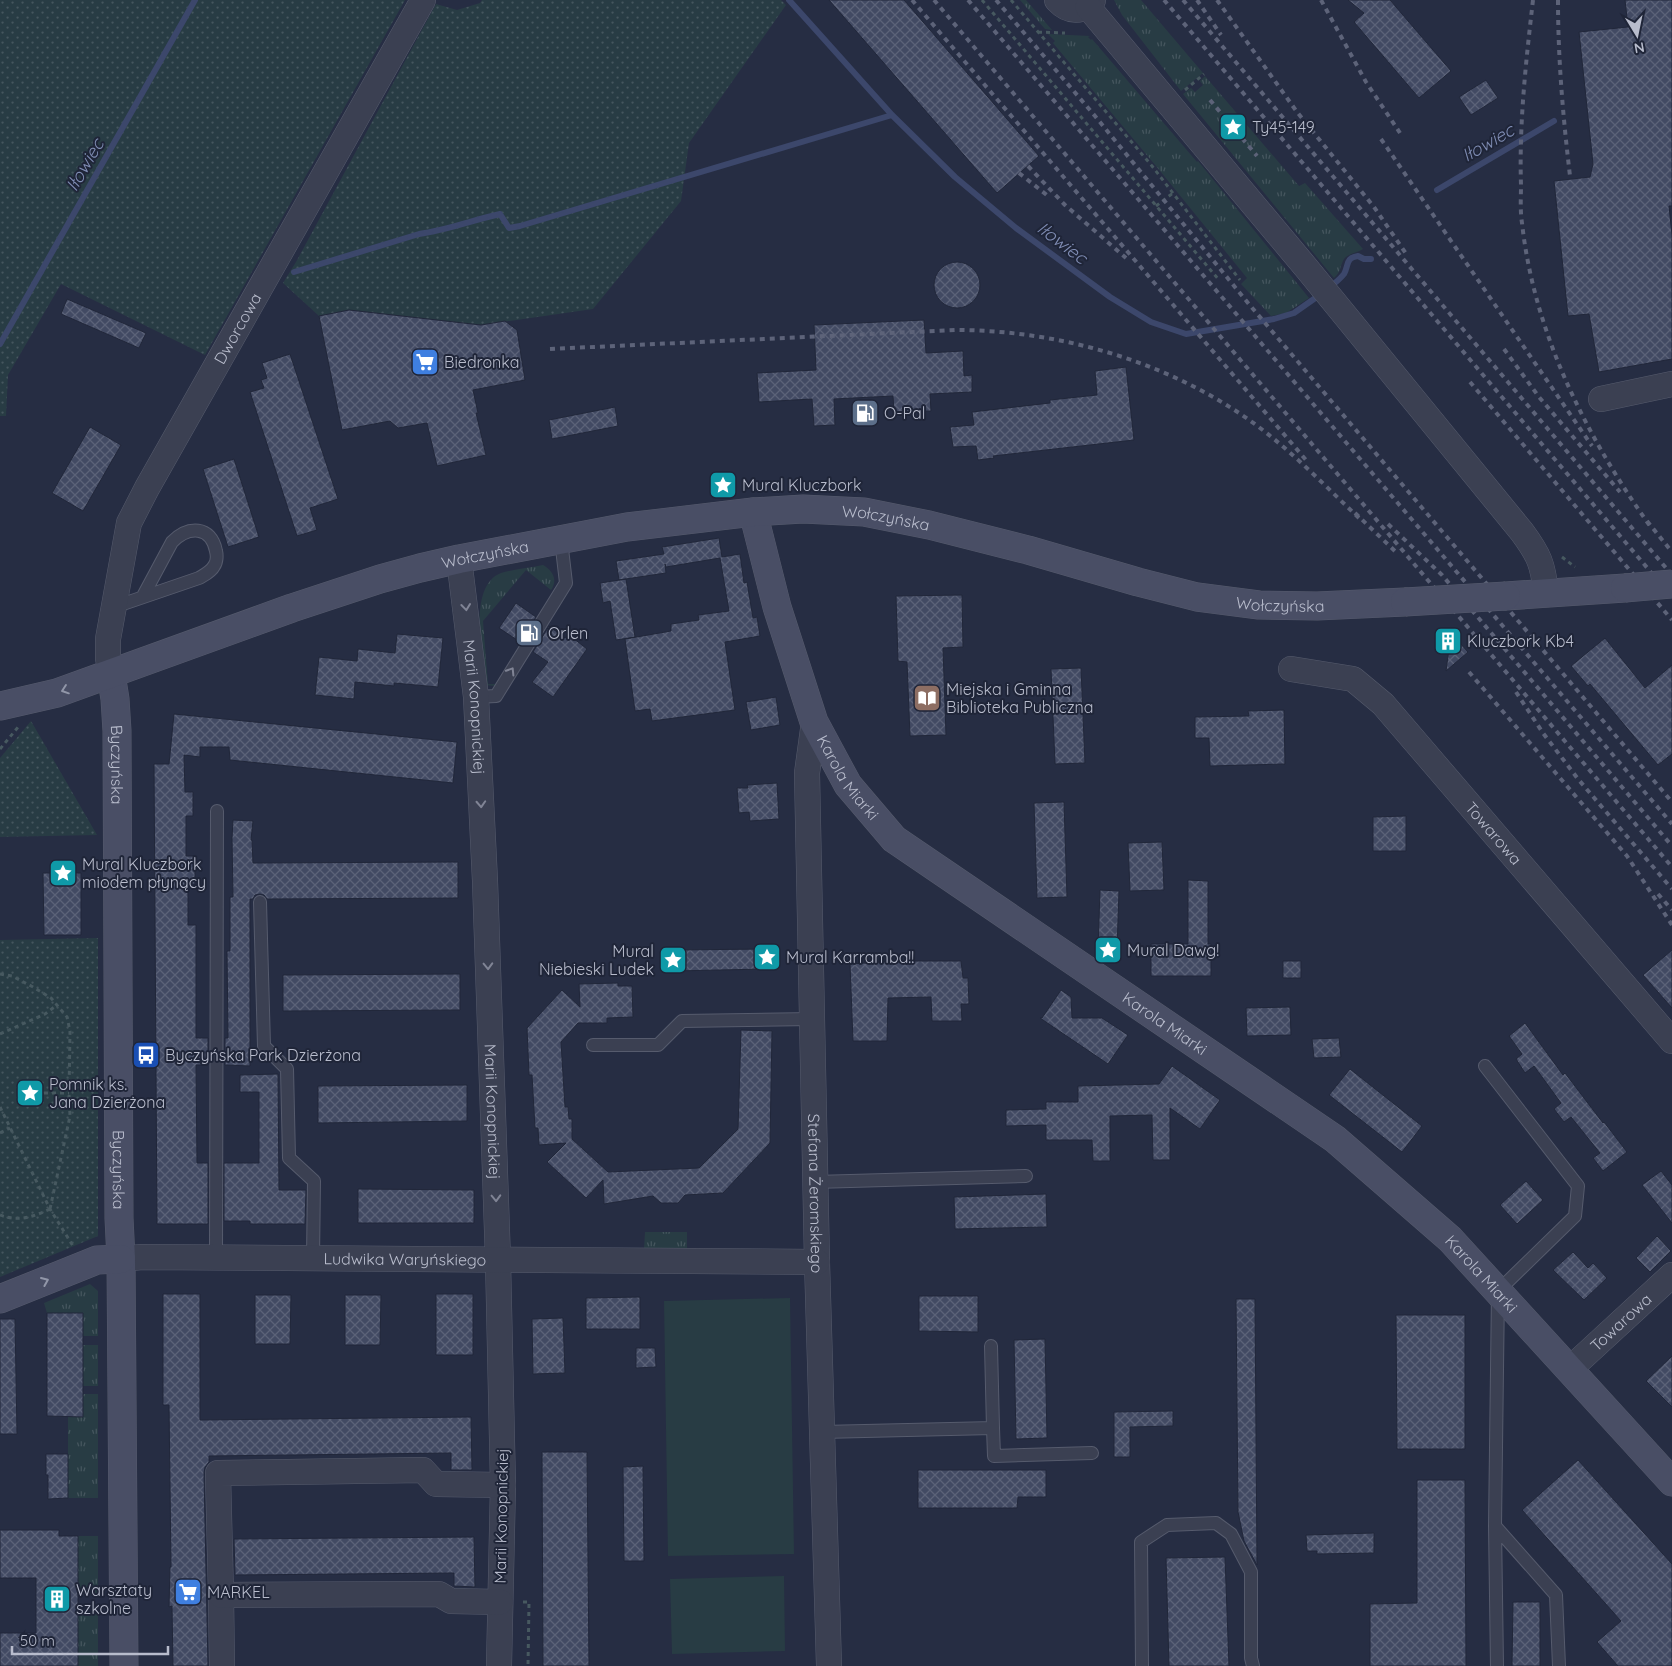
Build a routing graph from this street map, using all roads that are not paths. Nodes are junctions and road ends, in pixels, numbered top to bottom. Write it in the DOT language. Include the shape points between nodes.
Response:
graph roads {
  1 [pos="423,0"];
  2 [pos="1057,0"];
  3 [pos="1091,4"];
  4 [pos="1672,384"];
  5 [pos="1601,399"];
  6 [pos="753,512"];
  7 [pos="561,540"];
  8 [pos="459,559"];
  9 [pos="1672,584"];
  10 [pos="1546,593"];
  11 [pos="143,596"];
  12 [pos="113,602"];
  13 [pos="1290,669"];
  14 [pos="111,674"];
  15 [pos="476,698"];
  16 [pos="0,706"];
  17 [pos="814,722"];
  18 [pos="217,811"];
  19 [pos="260,902"];
  20 [pos="812,1020"];
  21 [pos="1672,1041"];
  22 [pos="593,1045"];
  23 [pos="1485,1066"];
  24 [pos="1026,1176"];
  25 [pos="815,1182"];
  26 [pos="216,1258"];
  27 [pos="314,1258"];
  28 [pos="122,1259"];
  29 [pos="498,1260"];
  30 [pos="817,1262"];
  31 [pos="1672,1275"];
  32 [pos="1498,1291"];
  33 [pos="0,1299"];
  34 [pos="991,1346"];
  35 [pos="1570,1369"];
  36 [pos="993,1428"];
  37 [pos="822,1432"];
  38 [pos="1092,1453"];
  39 [pos="1672,1482"];
  40 [pos="503,1485"];
  41 [pos="1495,1526"];
  42 [pos="221,1595"];
  43 [pos="500,1602"];
  44 [pos="124,1666"];
  45 [pos="222,1666"];
  46 [pos="499,1666"];
  47 [pos="828,1666"];
  48 [pos="1142,1666"];
  49 [pos="1253,1666"];
  50 [pos="1497,1666"];
  51 [pos="1559,1666"];
  1 -- 12 [label="street, Dworcowa" via="147,488 129,523"];
  2 -- 3 [label="street" via="1074,11"];
  3 -- 10 [label="street" via="1522,532 1537,552"];
  4 -- 5 [label="street"];
  6 -- 7 [label="street, Wołczyńska"];
  6 -- 10 [label="street, Wołczyńska, bridge" via="803,509 864,512 929,525 1197,596 1259,604 1317,606"];
  6 -- 17 [label="street, Karola Miarki" via="777,607"];
  7 -- 8 [label="street, Wołczyńska"];
  15 -- 7 [label="lane, one-way" via="496,696 566,583"];
  8 -- 14 [label="street, Wołczyńska" via="327,596"];
  8 -- 15 [label="street, Marii Konopnickiej, one-way"];
  9 -- 10 [label="street, Wołczyńska, bridge"];
  11 -- 11 [label="lane" via="208,573 216,561 211,538 194,530 177,537"];
  11 -- 12 [label="lane" via="123,604"];
  12 -- 14 [label="street, Dworcowa" via="108,639"];
  13 -- 21 [label="street, Towarowa" via="1353,680 1383,704"];
  14 -- 16 [label="street, Wołczyńska, one-way" via="57,693"];
  14 -- 28 [label="street, Byczyńska" via="117,730 119,1208"];
  15 -- 29 [label="street, Marii Konopnickiej, one-way"];
  17 -- 20 [label="street, Stefana Żeromskiego" via="807,773"];
  17 -- 32 [label="street, Karola Miarki" via="848,785 894,839 1335,1139 1450,1239"];
  18 -- 26 [label="lane"];
  19 -- 27 [label="lane" via="264,1046 287,1069 289,1158 314,1181"];
  20 -- 22 [label="lane" via="682,1021 658,1045"];
  20 -- 25 [label="street, Stefana Żeromskiego"];
  23 -- 32 [label="lane" via="1578,1186 1575,1216"];
  24 -- 25 [label="lane"];
  25 -- 30 [label="street, Stefana Żeromskiego"];
  26 -- 27 [label="street, Ludwika Waryńskiego"];
  26 -- 28 [label="street, Ludwika Waryńskiego"];
  27 -- 29 [label="street, Ludwika Waryńskiego"];
  33 -- 28 [label="street, Ludwika Waryńskiego, one-way" via="96,1260"];
  28 -- 44 [label="street, Byczyńska"];
  29 -- 30 [label="street, Ludwika Waryńskiego"];
  29 -- 40 [label="street, Marii Konopnickiej"];
  30 -- 37 [label="street, Stefana Żeromskiego"];
  31 -- 35 [label="street, Towarowa"];
  32 -- 35 [label="street, Karola Miarki"];
  32 -- 41 [label="lane"];
  34 -- 36 [label="lane"];
  35 -- 39 [label="street, Karola Miarki"];
  36 -- 37 [label="lane"];
  36 -- 38 [label="lane" via="994,1456"];
  37 -- 47 [label="street, Stefana Żeromskiego"];
  40 -- 42 [label="street" via="436,1484 423,1470 218,1472"];
  40 -- 43 [label="street, Marii Konopnickiej"];
  41 -- 50 [label="lane"];
  41 -- 51 [label="lane" via="1556,1595"];
  42 -- 43 [label="street" via="439,1594 451,1601"];
  42 -- 45 [label="street"];
  43 -- 46 [label="street, Marii Konopnickiej"];
  48 -- 49 [label="lane" via="1141,1542 1167,1525 1216,1524 1231,1534 1251,1572"];
}
